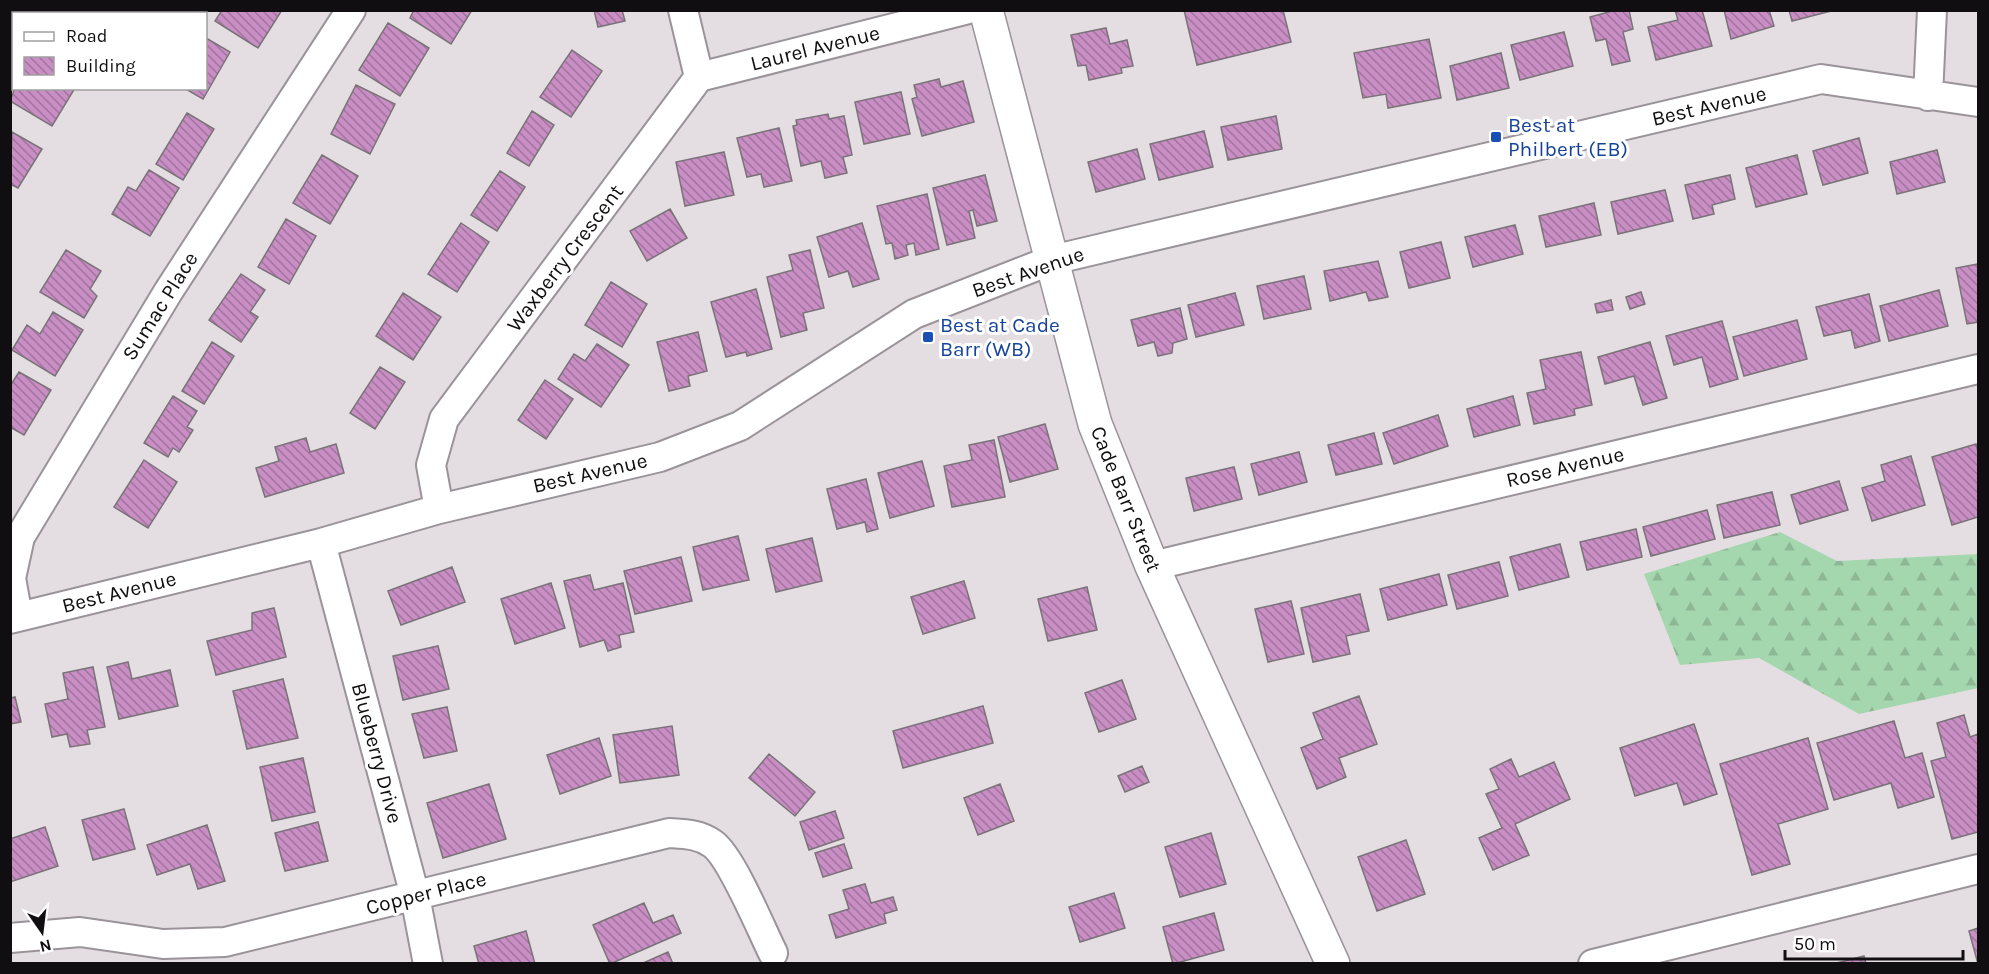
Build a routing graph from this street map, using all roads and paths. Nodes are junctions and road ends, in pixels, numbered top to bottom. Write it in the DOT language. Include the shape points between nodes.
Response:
graph roads {
  1 [pos="351,10"];
  2 [pos="683,10"];
  3 [pos="965,10"];
  4 [pos="986,10"];
  5 [pos="1932,10"];
  6 [pos="699,77"];
  7 [pos="1928,96"];
  8 [pos="1978,102"];
  9 [pos="1052,260"];
  10 [pos="1978,369"];
  11 [pos="439,509"];
  12 [pos="321,543"];
  13 [pos="1152,566"];
  14 [pos="14,618"];
  15 [pos="1978,870"];
  16 [pos="415,896"];
  17 [pos="10,938"];
  18 [pos="773,953"];
  19 [pos="428,963"];
  20 [pos="1333,963"];
  21 [pos="1593,963"];
  1 -- 14 [label="street, Sumac Place" via="168,292 20,537 11,578"];
  2 -- 6 [label="street"];
  3 -- 6 [label="street, Laurel Avenue"];
  4 -- 9 [label="street, Cade Barr Street"];
  5 -- 7 [label="street"];
  6 -- 11 [label="street, Waxberry Crescent" via="444,419 431,465"];
  7 -- 8 [label="street, Best Avenue"];
  7 -- 9 [label="street, Best Avenue" via="1821,80"];
  9 -- 11 [label="street, Best Avenue" via="914,314 740,426 660,457"];
  9 -- 13 [label="street, Cade Barr Street" via="1095,424"];
  10 -- 13 [label="street, Rose Avenue"];
  11 -- 12 [label="street, Best Avenue"];
  12 -- 14 [label="street, Best Avenue"];
  12 -- 16 [label="street, Blueberry Drive"];
  13 -- 20 [label="street, Cade Barr Street"];
  15 -- 21 [label="street"];
  16 -- 17 [label="street, Copper Place" via="225,942 163,944 80,932"];
  16 -- 18 [label="street, Copper Place" via="669,832 695,834 714,845 728,865"];
  16 -- 19 [label="street, Blueberry Drive"];
}
